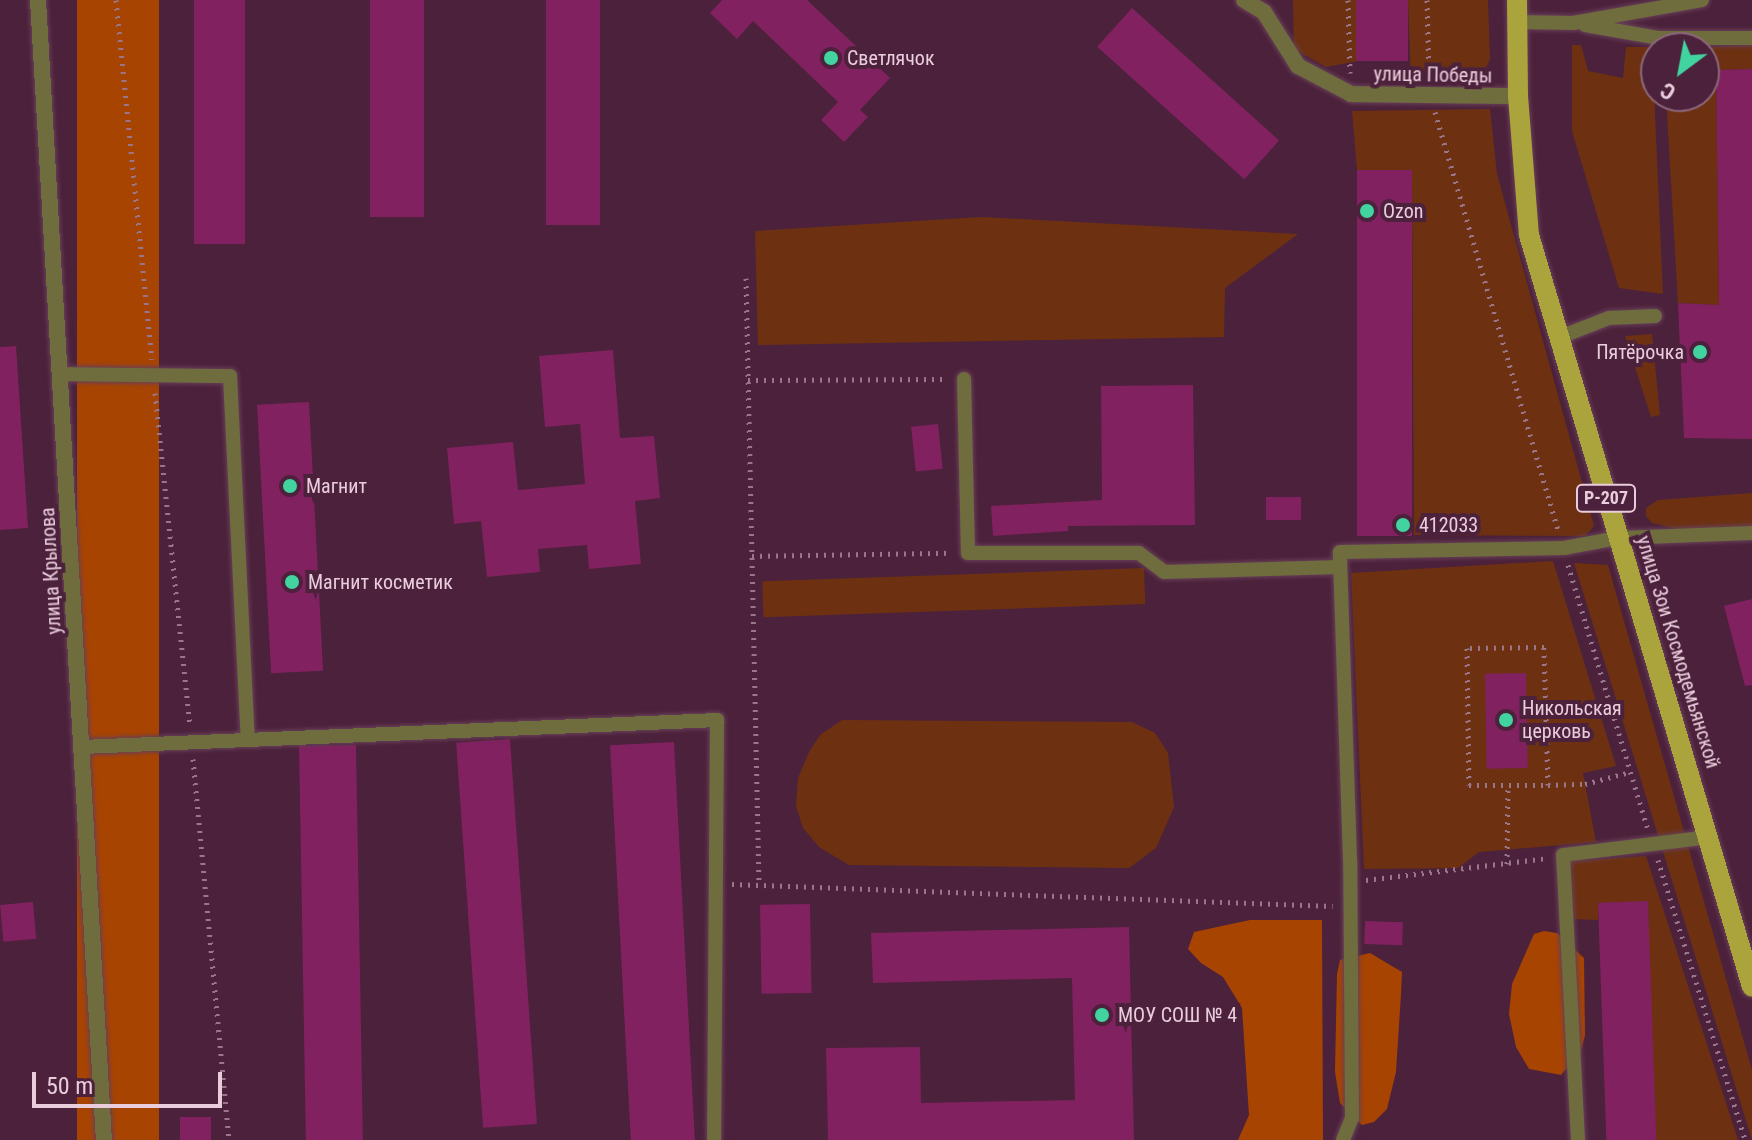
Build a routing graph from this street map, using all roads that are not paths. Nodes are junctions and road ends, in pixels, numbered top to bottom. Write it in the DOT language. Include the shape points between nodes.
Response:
graph roads {
  1 [pos="38,0"];
  2 [pos="1244,0"];
  3 [pos="1517,0"];
  4 [pos="1702,0"];
  5 [pos="1264,6"];
  6 [pos="1518,22"];
  7 [pos="1573,23"];
  8 [pos="1752,38"];
  9 [pos="1518,96"];
  10 [pos="1655,316"];
  11 [pos="1560,337"];
  12 [pos="60,374"];
  13 [pos="964,379"];
  14 [pos="1752,533"];
  15 [pos="1618,538"];
  16 [pos="1340,567"];
  17 [pos="248,740"];
  18 [pos="82,747"];
  19 [pos="1709,837"];
  20 [pos="1752,987"];
  21 [pos="104,1140"];
  22 [pos="714,1140"];
  23 [pos="1343,1140"];
  24 [pos="1578,1140"];
  1 -- 12 [label="street, улица Крылова"];
  2 -- 5 [label="street, улица Победы"];
  3 -- 6 [label="main road, улица Зои Космодемьянской / Р-207"];
  4 -- 7 [label="lane"];
  5 -- 9 [label="street, улица Победы" via="1298,66 1351,94"];
  6 -- 7 [label="lane"];
  6 -- 9 [label="main road, улица Зои Космодемьянской / Р-207"];
  7 -- 8 [label="lane" via="1658,38"];
  9 -- 11 [label="main road, улица Зои Космодемьянской / Р-207" via="1529,235"];
  10 -- 11 [label="lane" via="1609,318"];
  11 -- 15 [label="main road, улица Зои Космодемьянской / Р-207"];
  12 -- 17 [label="lane" via="230,376"];
  12 -- 18 [label="street, улица Крылова"];
  13 -- 16 [label="lane" via="968,553 1139,553 1164,572"];
  14 -- 15 [label="lane"];
  15 -- 16 [label="lane" via="1564,548 1340,552"];
  15 -- 19 [label="main road, улица Зои Космодемьянской / Р-207"];
  16 -- 23 [label="lane" via="1352,1118"];
  17 -- 18 [label="lane"];
  17 -- 22 [label="lane" via="717,720"];
  18 -- 21 [label="street, улица Крылова"];
  19 -- 20 [label="main road, улица Зои Космодемьянской / Р-207"];
  19 -- 24 [label="lane" via="1563,855"];
}
